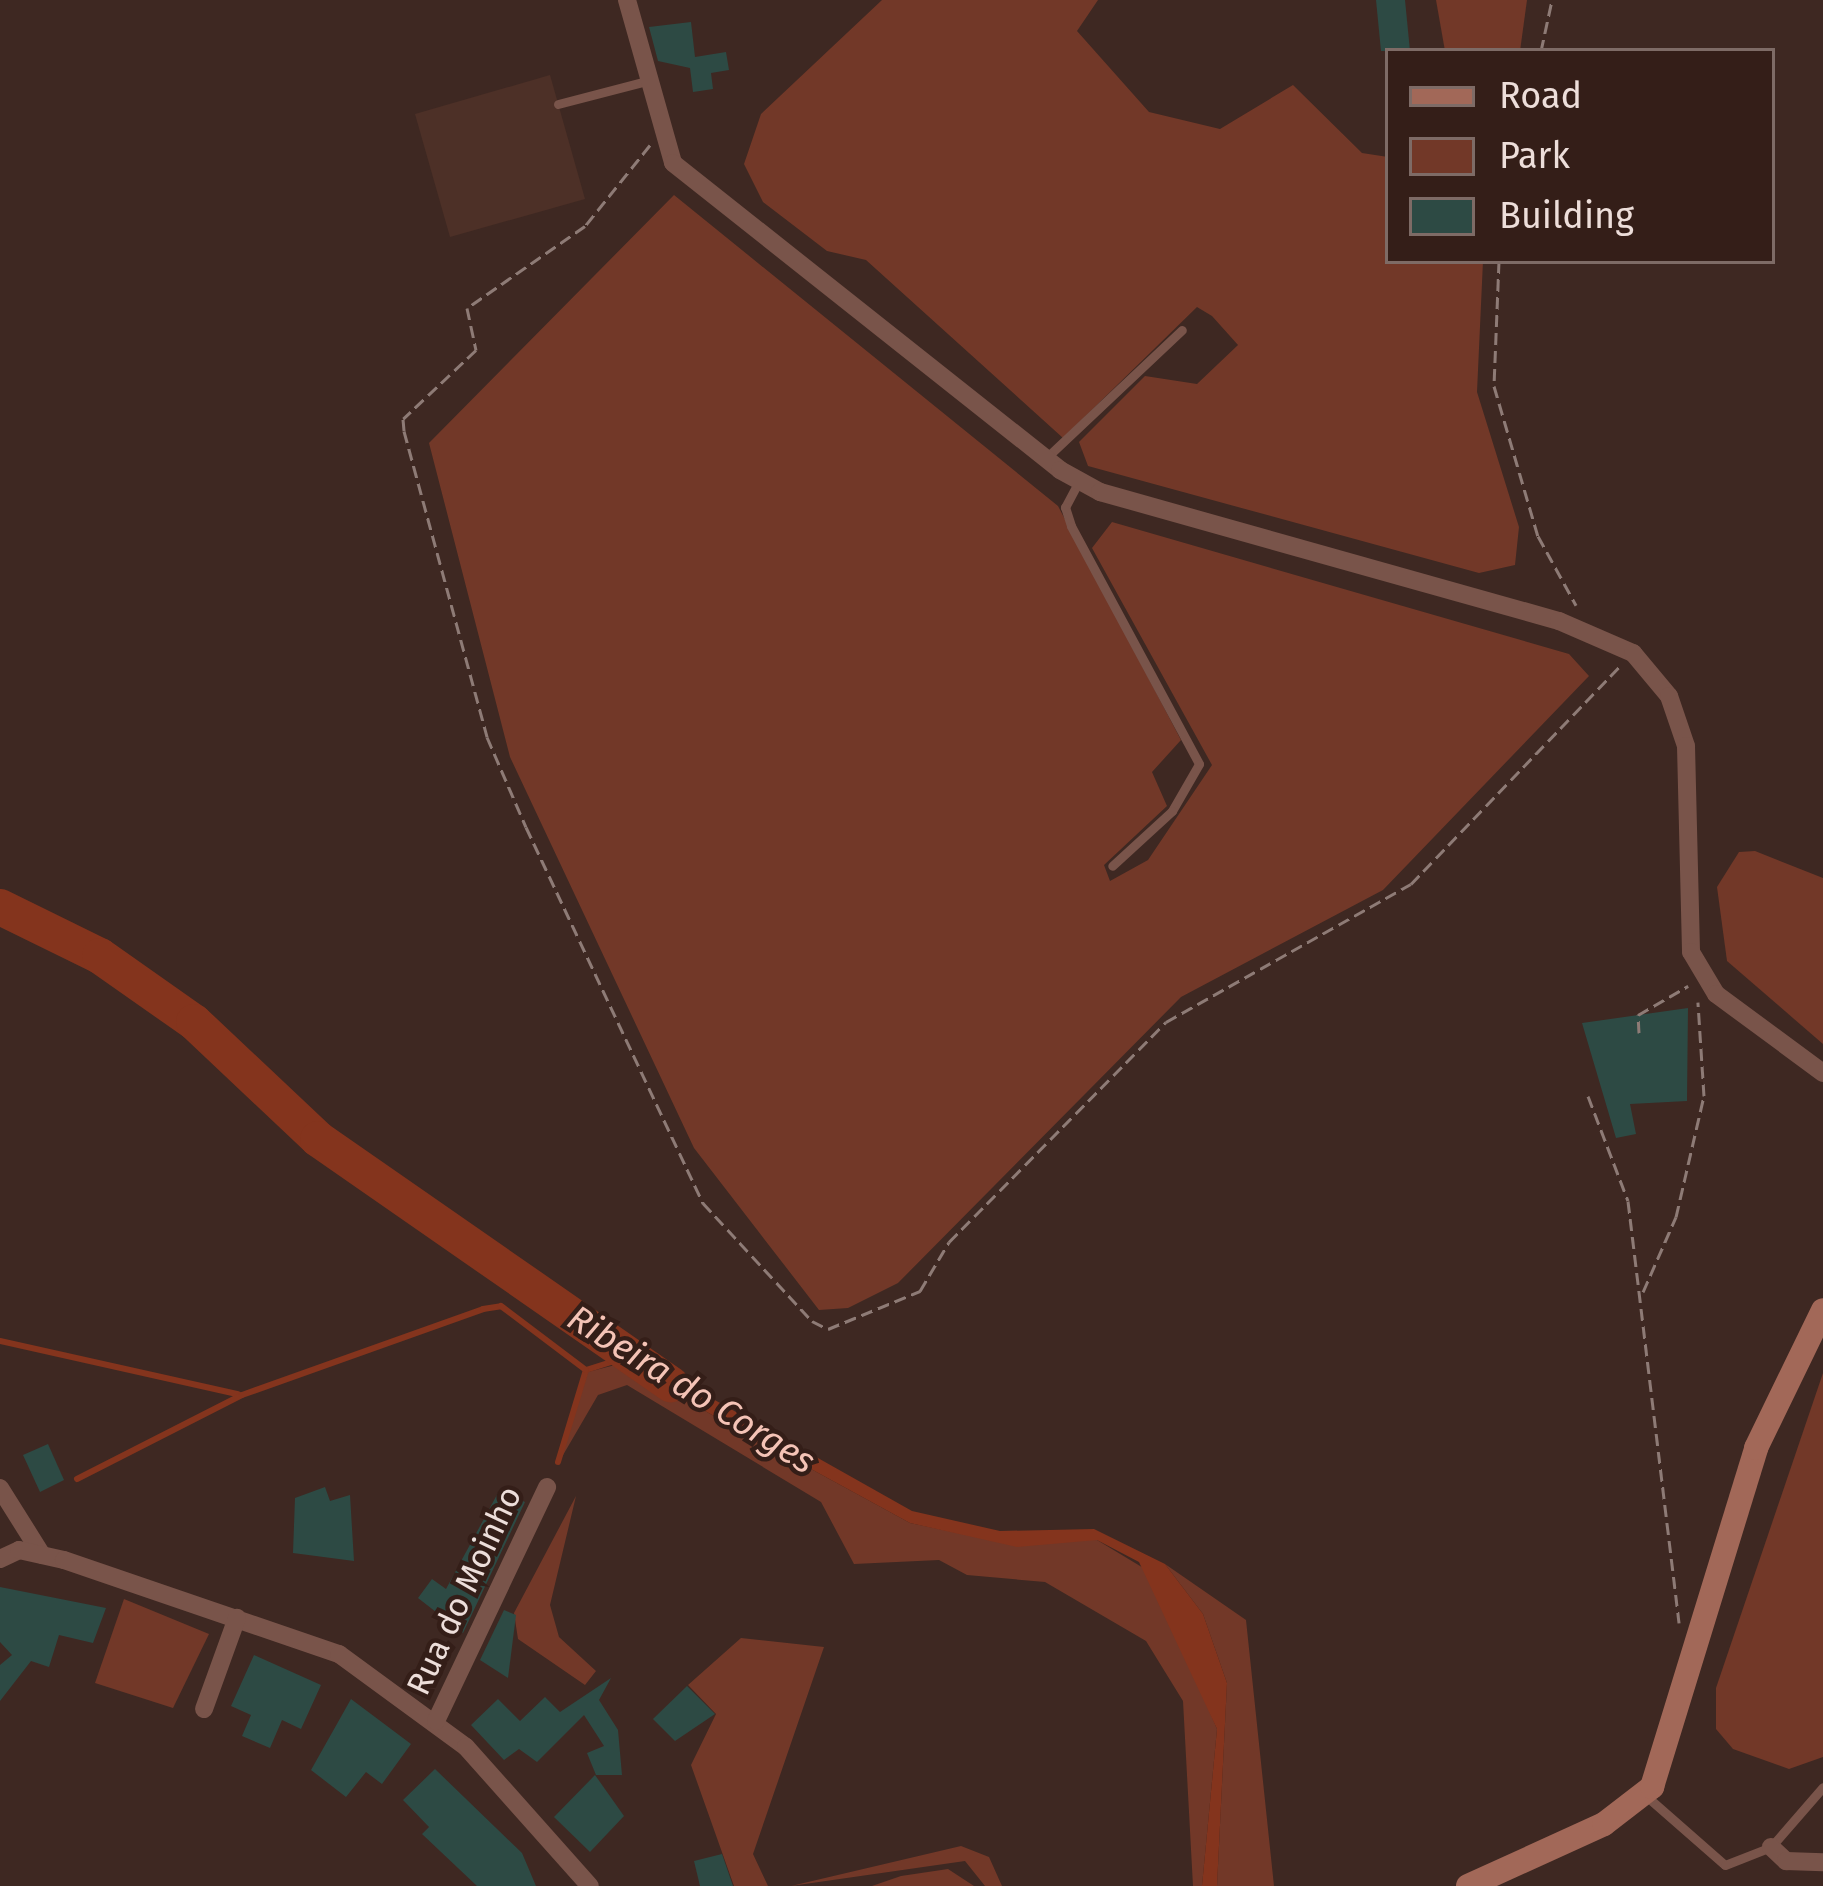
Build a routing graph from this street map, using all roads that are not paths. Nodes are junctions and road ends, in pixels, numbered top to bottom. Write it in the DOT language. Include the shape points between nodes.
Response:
graph roads {
  1 [pos="627,0"];
  2 [pos="646,81"];
  3 [pos="559,104"];
  4 [pos="1182,330"];
  5 [pos="1046,459"];
  6 [pos="1079,480"];
  7 [pos="1112,866"];
  8 [pos="1823,1073"];
  9 [pos="1823,1310"];
  10 [pos="547,1487"];
  11 [pos="0,1488"];
  12 [pos="0,1540"];
  13 [pos="19,1550"];
  14 [pos="42,1555"];
  15 [pos="0,1558"];
  16 [pos="237,1618"];
  17 [pos="203,1709"];
  18 [pos="436,1721"];
  19 [pos="1823,1787"];
  20 [pos="1645,1795"];
  21 [pos="1771,1846"];
  22 [pos="1823,1862"];
  23 [pos="590,1886"];
  24 [pos="1468,1886"];
  1 -- 2 [label="street"];
  2 -- 3 [label="lane"];
  2 -- 5 [label="street" via="660,136 724,212"];
  4 -- 5 [label="lane"];
  5 -- 6 [label="street"];
  6 -- 7 [label="lane" via="1065,507 1071,526 1199,764 1172,811"];
  6 -- 8 [label="street" via="1633,653 1669,696 1686,746 1682,909 1696,981"];
  9 -- 20 [label="main road" via="1756,1448"];
  10 -- 18 [label="street, Rua do Moinho"];
  11 -- 14 [label="street"];
  12 -- 13 [label="street"];
  13 -- 14 [label="street"];
  13 -- 15 [label="street"];
  14 -- 16 [label="street"];
  16 -- 17 [label="street"];
  16 -- 18 [label="street" via="339,1654"];
  18 -- 23 [label="street"];
  19 -- 21 [label="lane"];
  20 -- 21 [label="lane" via="1725,1865"];
  20 -- 24 [label="main road"];
  21 -- 22 [label="street" via="1786,1861"];
}
